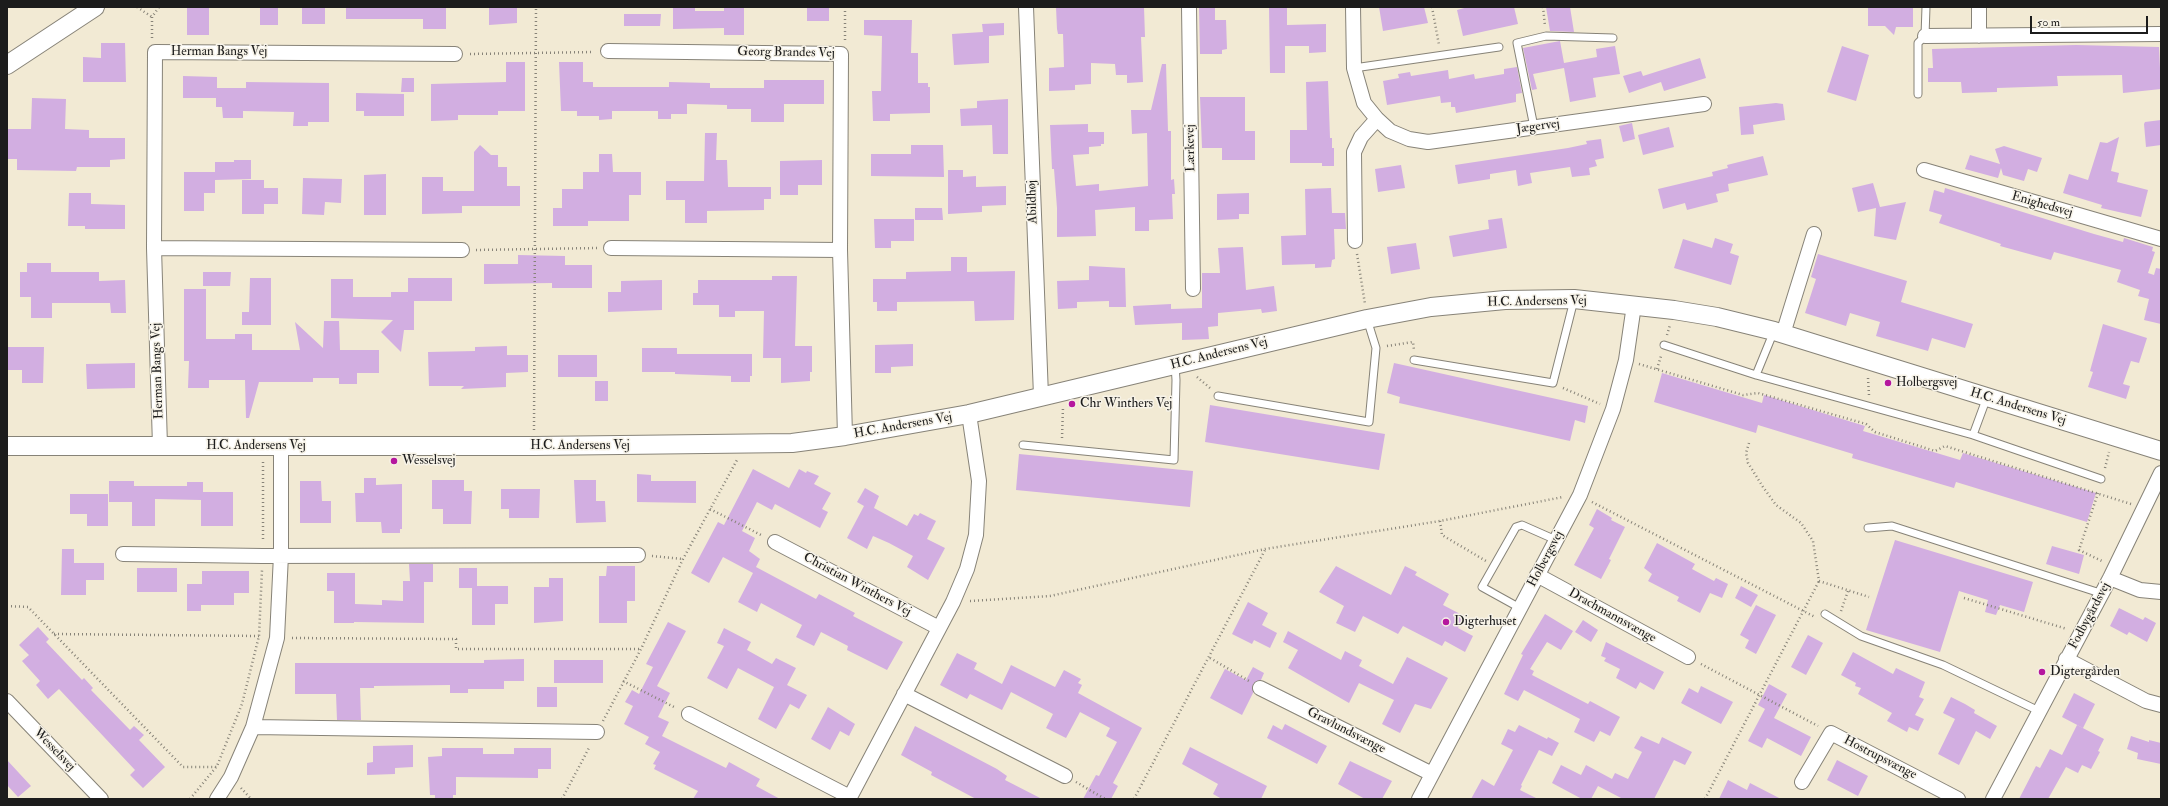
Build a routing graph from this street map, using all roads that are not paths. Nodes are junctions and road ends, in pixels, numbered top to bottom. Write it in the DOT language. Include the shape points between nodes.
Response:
graph roads {
  1 [pos="95,7"];
  2 [pos="1026,7"];
  3 [pos="1189,7"];
  4 [pos="1353,7"];
  5 [pos="1926,7"];
  6 [pos="1979,7"];
  7 [pos="2161,34"];
  8 [pos="1925,36"];
  9 [pos="1979,36"];
  10 [pos="1613,38"];
  11 [pos="1499,47"];
  12 [pos="608,51"];
  13 [pos="455,54"];
  14 [pos="7,65"];
  15 [pos="1354,68"];
  16 [pos="1918,94"];
  17 [pos="1704,104"];
  18 [pos="1377,120"];
  19 [pos="1534,127"];
  20 [pos="1924,170"];
  21 [pos="1814,234"];
  22 [pos="2161,240"];
  23 [pos="1355,241"];
  24 [pos="154,248"];
  25 [pos="611,248"];
  26 [pos="462,250"];
  27 [pos="840,250"];
  28 [pos="1193,289"];
  29 [pos="1574,299"];
  30 [pos="1634,305"];
  31 [pos="1367,318"];
  32 [pos="1779,333"];
  33 [pos="1664,345"];
  34 [pos="1414,360"];
  35 [pos="1175,372"];
  36 [pos="1756,375"];
  37 [pos="1041,396"];
  38 [pos="1218,396"];
  39 [pos="1987,397"];
  40 [pos="969,414"];
  41 [pos="1973,435"];
  42 [pos="845,436"];
  43 [pos="7,446"];
  44 [pos="160,446"];
  45 [pos="281,446"];
  46 [pos="1023,446"];
  47 [pos="2161,451"];
  48 [pos="2161,473"];
  49 [pos="2101,479"];
  50 [pos="1868,528"];
  51 [pos="1556,540"];
  52 [pos="775,542"];
  53 [pos="123,554"];
  54 [pos="281,555"];
  55 [pos="638,555"];
  56 [pos="2112,572"];
  57 [pos="1537,575"];
  58 [pos="2161,592"];
  59 [pos="2100,593"];
  60 [pos="1520,608"];
  61 [pos="1826,614"];
  62 [pos="939,628"];
  63 [pos="1688,657"];
  64 [pos="2066,659"];
  65 [pos="1260,688"];
  66 [pos="904,694"];
  67 [pos="7,701"];
  68 [pos="2161,705"];
  69 [pos="2038,712"];
  70 [pos="688,714"];
  71 [pos="253,727"];
  72 [pos="597,732"];
  73 [pos="1432,774"];
  74 [pos="1065,776"];
  75 [pos="1802,782"];
  76 [pos="849,798"];
  77 [pos="101,799"];
  78 [pos="217,799"];
  79 [pos="1419,799"];
  80 [pos="1958,799"];
  81 [pos="1993,799"];
  1 -- 14 [label="street"];
  2 -- 37 [label="street, Abildhøj"];
  3 -- 28 [label="street, Lærkevej"];
  4 -- 15 [label="street, Jægervej"];
  5 -- 8 [label="lane"];
  6 -- 9 [label="street"];
  7 -- 9 [label="street"];
  8 -- 9 [label="street"];
  8 -- 16 [label="lane" via="1918,43"];
  10 -- 19 [label="lane" via="1546,36 1517,43"];
  11 -- 15 [label="lane"];
  12 -- 27 [label="street, Georg Brandes Vej" via="841,54"];
  13 -- 24 [label="street, Herman Bangs Vej" via="155,52"];
  15 -- 18 [label="street, Jægervej" via="1364,103"];
  17 -- 19 [label="street, Jægervej"];
  18 -- 19 [label="street, Jægervej" via="1390,131 1409,139 1428,142"];
  18 -- 23 [label="street" via="1361,137 1354,152"];
  20 -- 22 [label="street, Enighedsvej"];
  21 -- 32 [label="street"];
  24 -- 26 [label="street"];
  24 -- 44 [label="street, Herman Bangs Vej"];
  25 -- 27 [label="street"];
  27 -- 42 [label="street, Georg Brandes Vej"];
  29 -- 30 [label="street, H.C. Andersens Vej"];
  29 -- 31 [label="street, H.C. Andersens Vej" via="1505,300 1430,307"];
  29 -- 34 [label="lane" via="1553,383"];
  30 -- 32 [label="street, H.C. Andersens Vej" via="1717,317"];
  30 -- 51 [label="street, Holbergsvej" via="1626,360 1613,409 1580,495"];
  31 -- 35 [label="street, H.C. Andersens Vej"];
  31 -- 38 [label="lane" via="1376,348 1369,422"];
  32 -- 36 [label="lane"];
  32 -- 39 [label="street, H.C. Andersens Vej"];
  33 -- 36 [label="lane"];
  35 -- 37 [label="street, H.C. Andersens Vej"];
  35 -- 46 [label="lane" via="1174,460"];
  36 -- 41 [label="lane"];
  37 -- 40 [label="street, H.C. Andersens Vej"];
  39 -- 41 [label="lane"];
  39 -- 47 [label="street, H.C. Andersens Vej"];
  40 -- 42 [label="street, H.C. Andersens Vej"];
  40 -- 62 [label="street" via="979,480 976,535 967,569"];
  41 -- 49 [label="lane"];
  42 -- 45 [label="street, H.C. Andersens Vej" via="792,443 741,444"];
  43 -- 44 [label="street, H.C. Andersens Vej"];
  44 -- 45 [label="street, H.C. Andersens Vej"];
  45 -- 54 [label="street"];
  48 -- 56 [label="street, Fodbygårdsvej"];
  50 -- 59 [label="lane" via="1892,526"];
  51 -- 57 [label="street, Holbergsvej"];
  51 -- 60 [label="lane" via="1522,525 1516,527 1482,587"];
  52 -- 62 [label="street, Christian Winthers Vej"];
  53 -- 54 [label="street"];
  54 -- 55 [label="street"];
  54 -- 71 [label="street" via="277,638"];
  56 -- 58 [label="street" via="2140,590"];
  56 -- 59 [label="street, Fodbygårdsvej"];
  57 -- 60 [label="street, Holbergsvej"];
  57 -- 63 [label="street, Drachmannsvænge"];
  59 -- 64 [label="street, Fodbygårdsvej"];
  60 -- 73 [label="street, Holbergsvej"];
  61 -- 69 [label="lane" via="1861,636 1943,665"];
  62 -- 66 [label="street"];
  64 -- 68 [label="street" via="2146,701"];
  64 -- 69 [label="street, Fodbygårdsvej"];
  65 -- 73 [label="street, Gravlundsvænge"];
  66 -- 74 [label="street"];
  66 -- 76 [label="street"];
  67 -- 77 [label="street, Wesselsvej"];
  69 -- 81 [label="street, Fodbygårdsvej"];
  70 -- 76 [label="street"];
  71 -- 72 [label="street"];
  71 -- 78 [label="street" via="231,776"];
  73 -- 79 [label="street, Holbergsvej"];
  75 -- 80 [label="street, Hostrupsvænge" via="1831,733"];
}
